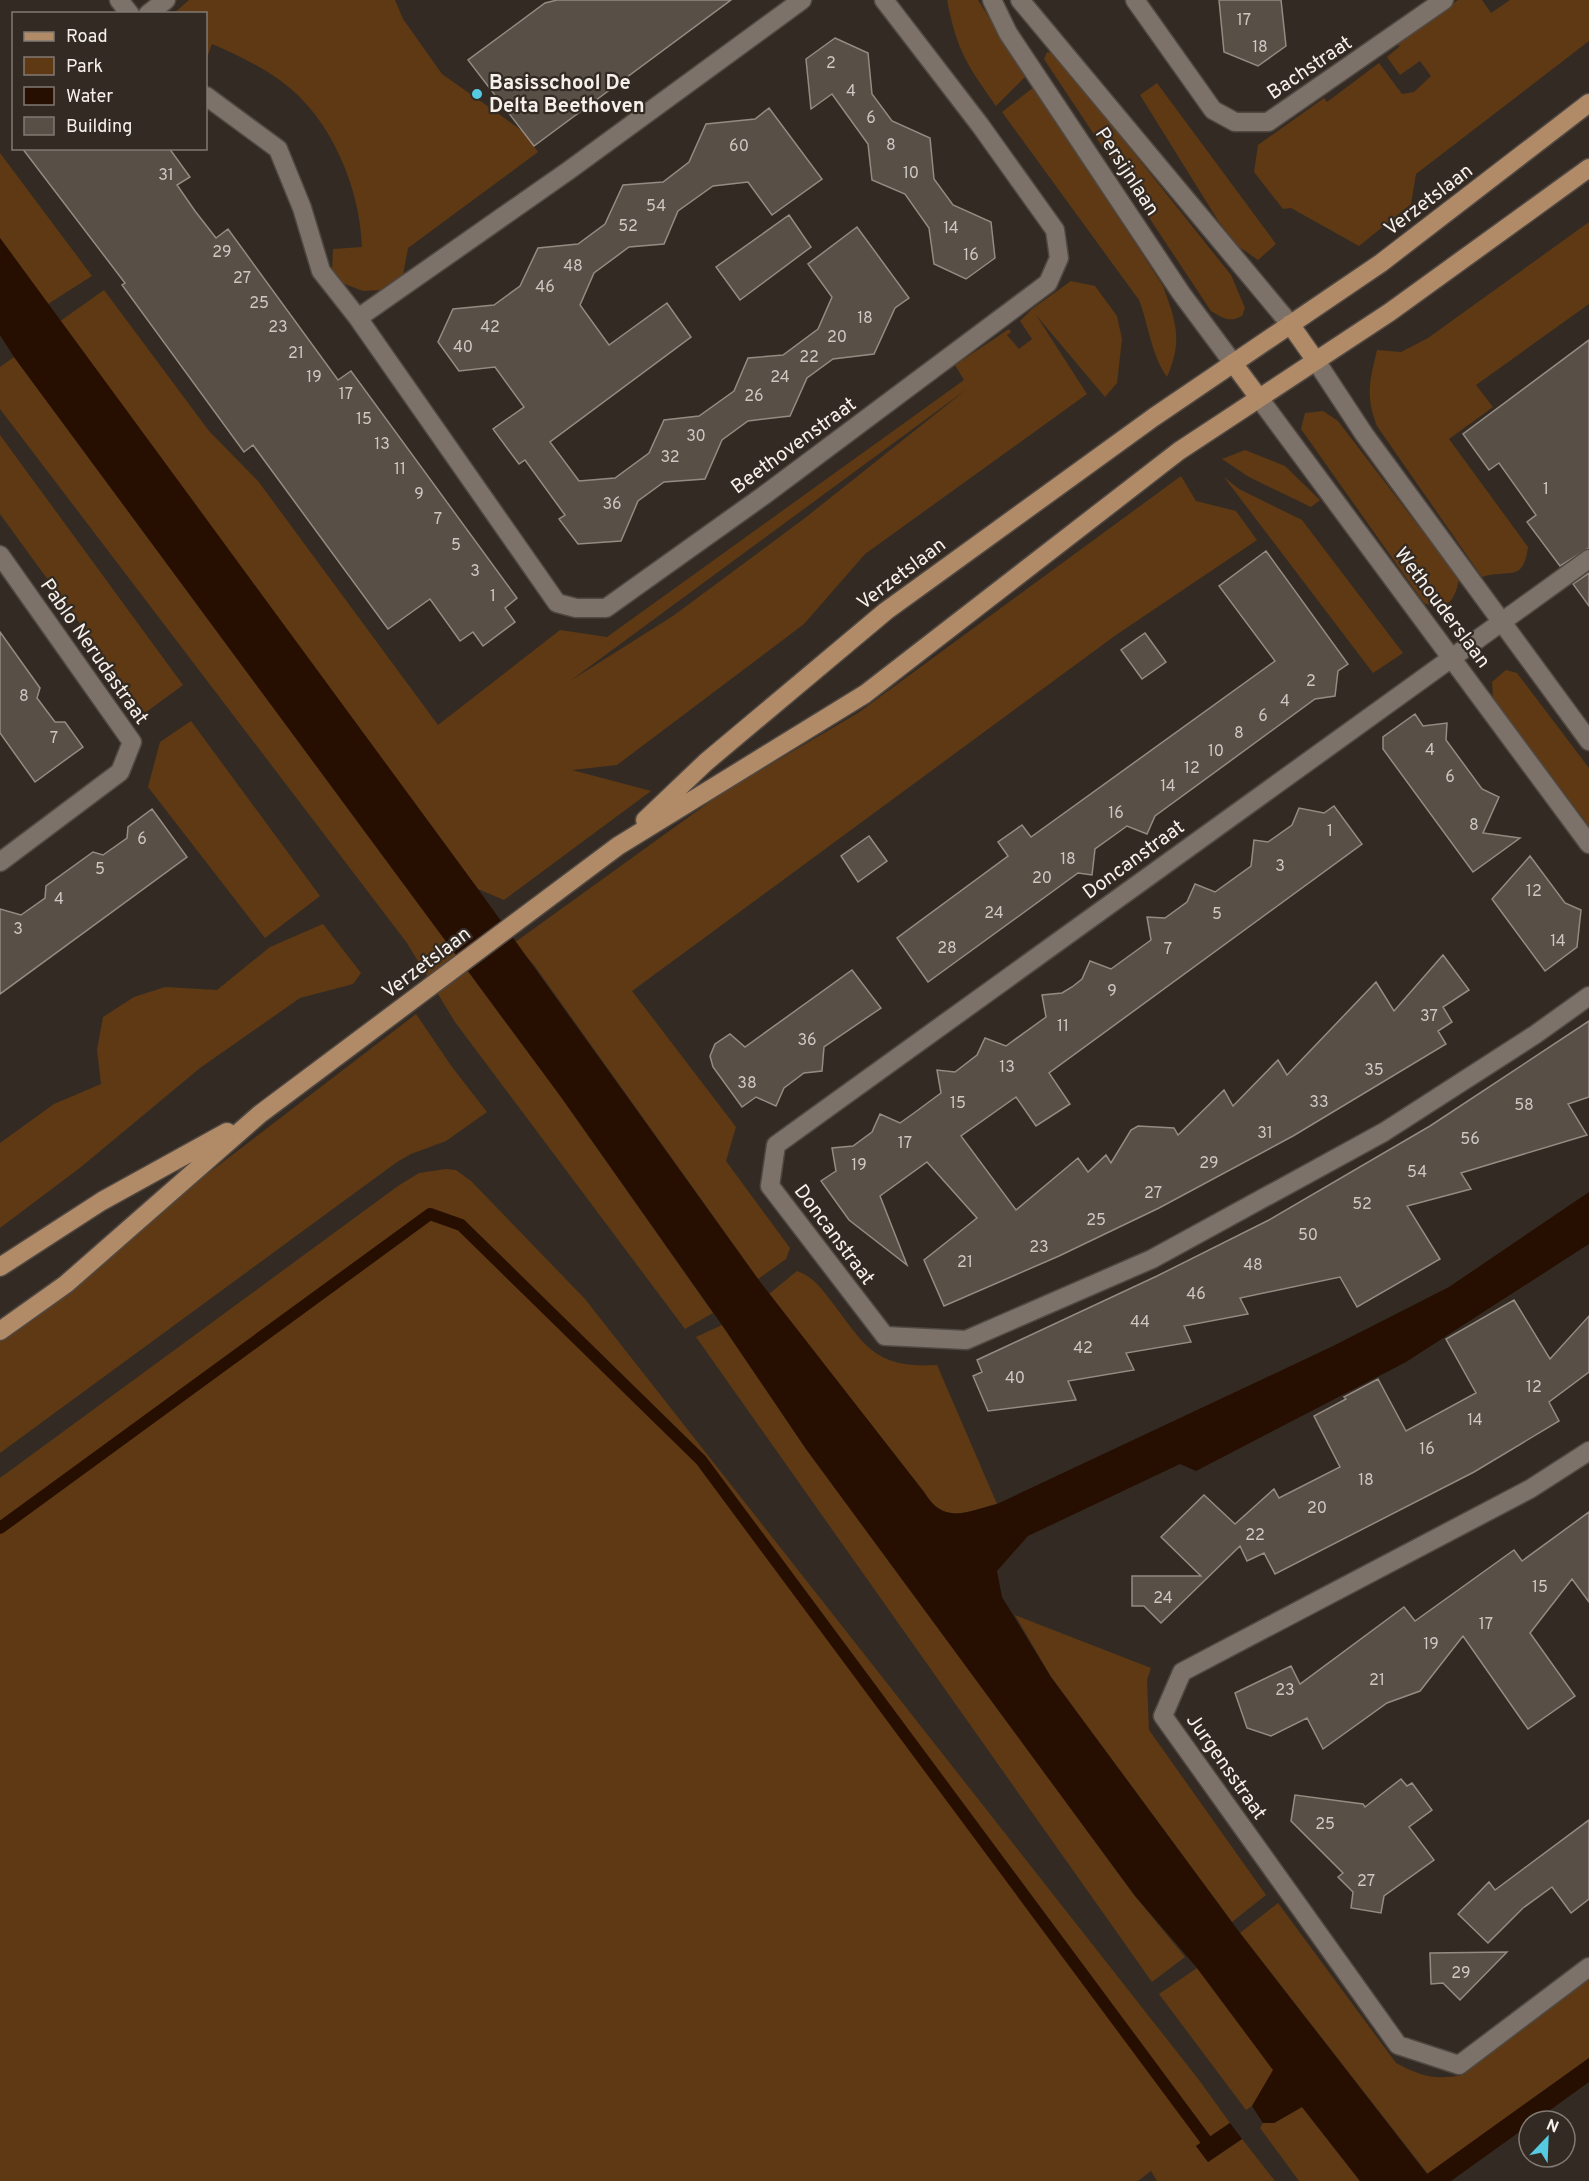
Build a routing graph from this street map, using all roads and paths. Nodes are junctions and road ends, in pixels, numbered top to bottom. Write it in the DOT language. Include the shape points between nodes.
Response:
graph roads {
  1 [pos="119,0"];
  2 [pos="166,0"];
  3 [pos="802,0"];
  4 [pos="884,0"];
  5 [pos="992,0"];
  6 [pos="1020,0"];
  7 [pos="1135,0"];
  8 [pos="1444,0"];
  9 [pos="128,12"];
  10 [pos="151,12"];
  11 [pos="207,97"];
  12 [pos="1589,103"];
  13 [pos="1589,168"];
  14 [pos="358,318"];
  15 [pos="1290,324"];
  16 [pos="1316,361"];
  17 [pos="1233,363"];
  18 [pos="1259,398"];
  19 [pos="0,555"];
  20 [pos="1589,559"];
  21 [pos="1501,620"];
  22 [pos="1453,658"];
  23 [pos="1589,741"];
  24 [pos="1589,844"];
  25 [pos="618,846"];
  26 [pos="0,862"];
  27 [pos="1589,996"];
  28 [pos="260,1114"];
  29 [pos="0,1267"];
  30 [pos="0,1331"];
  31 [pos="1589,1451"];
  32 [pos="1589,1967"];
  1 -- 9 [label="street"];
  2 -- 10 [label="street"];
  3 -- 14 [label="street"];
  4 -- 14 [label="street, Beethovenstraat" via="1056,230 1059,258 1048,283 606,608 576,608 557,603"];
  5 -- 17 [label="street, Persijnlaan" via="1008,33"];
  6 -- 15 [label="street, Persijnlaan"];
  7 -- 8 [label="street, Bachstraat" via="1213,110 1235,122 1268,122"];
  11 -- 14 [label="street, Beethovenstraat" via="278,149 302,208 321,271"];
  12 -- 15 [label="main road, Verzetslaan" via="1381,262"];
  13 -- 16 [label="main road, Verzetslaan"];
  15 -- 16 [label="main road"];
  15 -- 17 [label="main road, Verzetslaan"];
  16 -- 18 [label="main road, Verzetslaan"];
  16 -- 21 [label="street, Wethouderslaan" via="1364,434"];
  17 -- 18 [label="main road"];
  17 -- 25 [label="main road, Verzetslaan" via="886,611 706,762"];
  18 -- 22 [label="street, Wethouderslaan"];
  18 -- 25 [label="main road, Verzetslaan" via="1179,451 865,694"];
  19 -- 26 [label="street, Pablo Nerudastraat" via="132,741 120,772"];
  20 -- 21 [label="street, Doncanstraat"];
  21 -- 22 [label="street, Doncanstraat"];
  21 -- 23 [label="street, Wethouderslaan"];
  22 -- 24 [label="street, Wethouderslaan"];
  22 -- 27 [label="street, Doncanstraat" via="776,1145 770,1186 885,1336 966,1340 1152,1259 1384,1132"];
  25 -- 28 [label="main road, Verzetslaan"];
  28 -- 29 [label="main road, Verzetslaan" via="102,1201"];
  28 -- 30 [label="main road, Verzetslaan" via="66,1284"];
  31 -- 32 [label="street, Jurgensstraat" via="1530,1489 1182,1672 1163,1716 1398,2045 1459,2065"];
}
